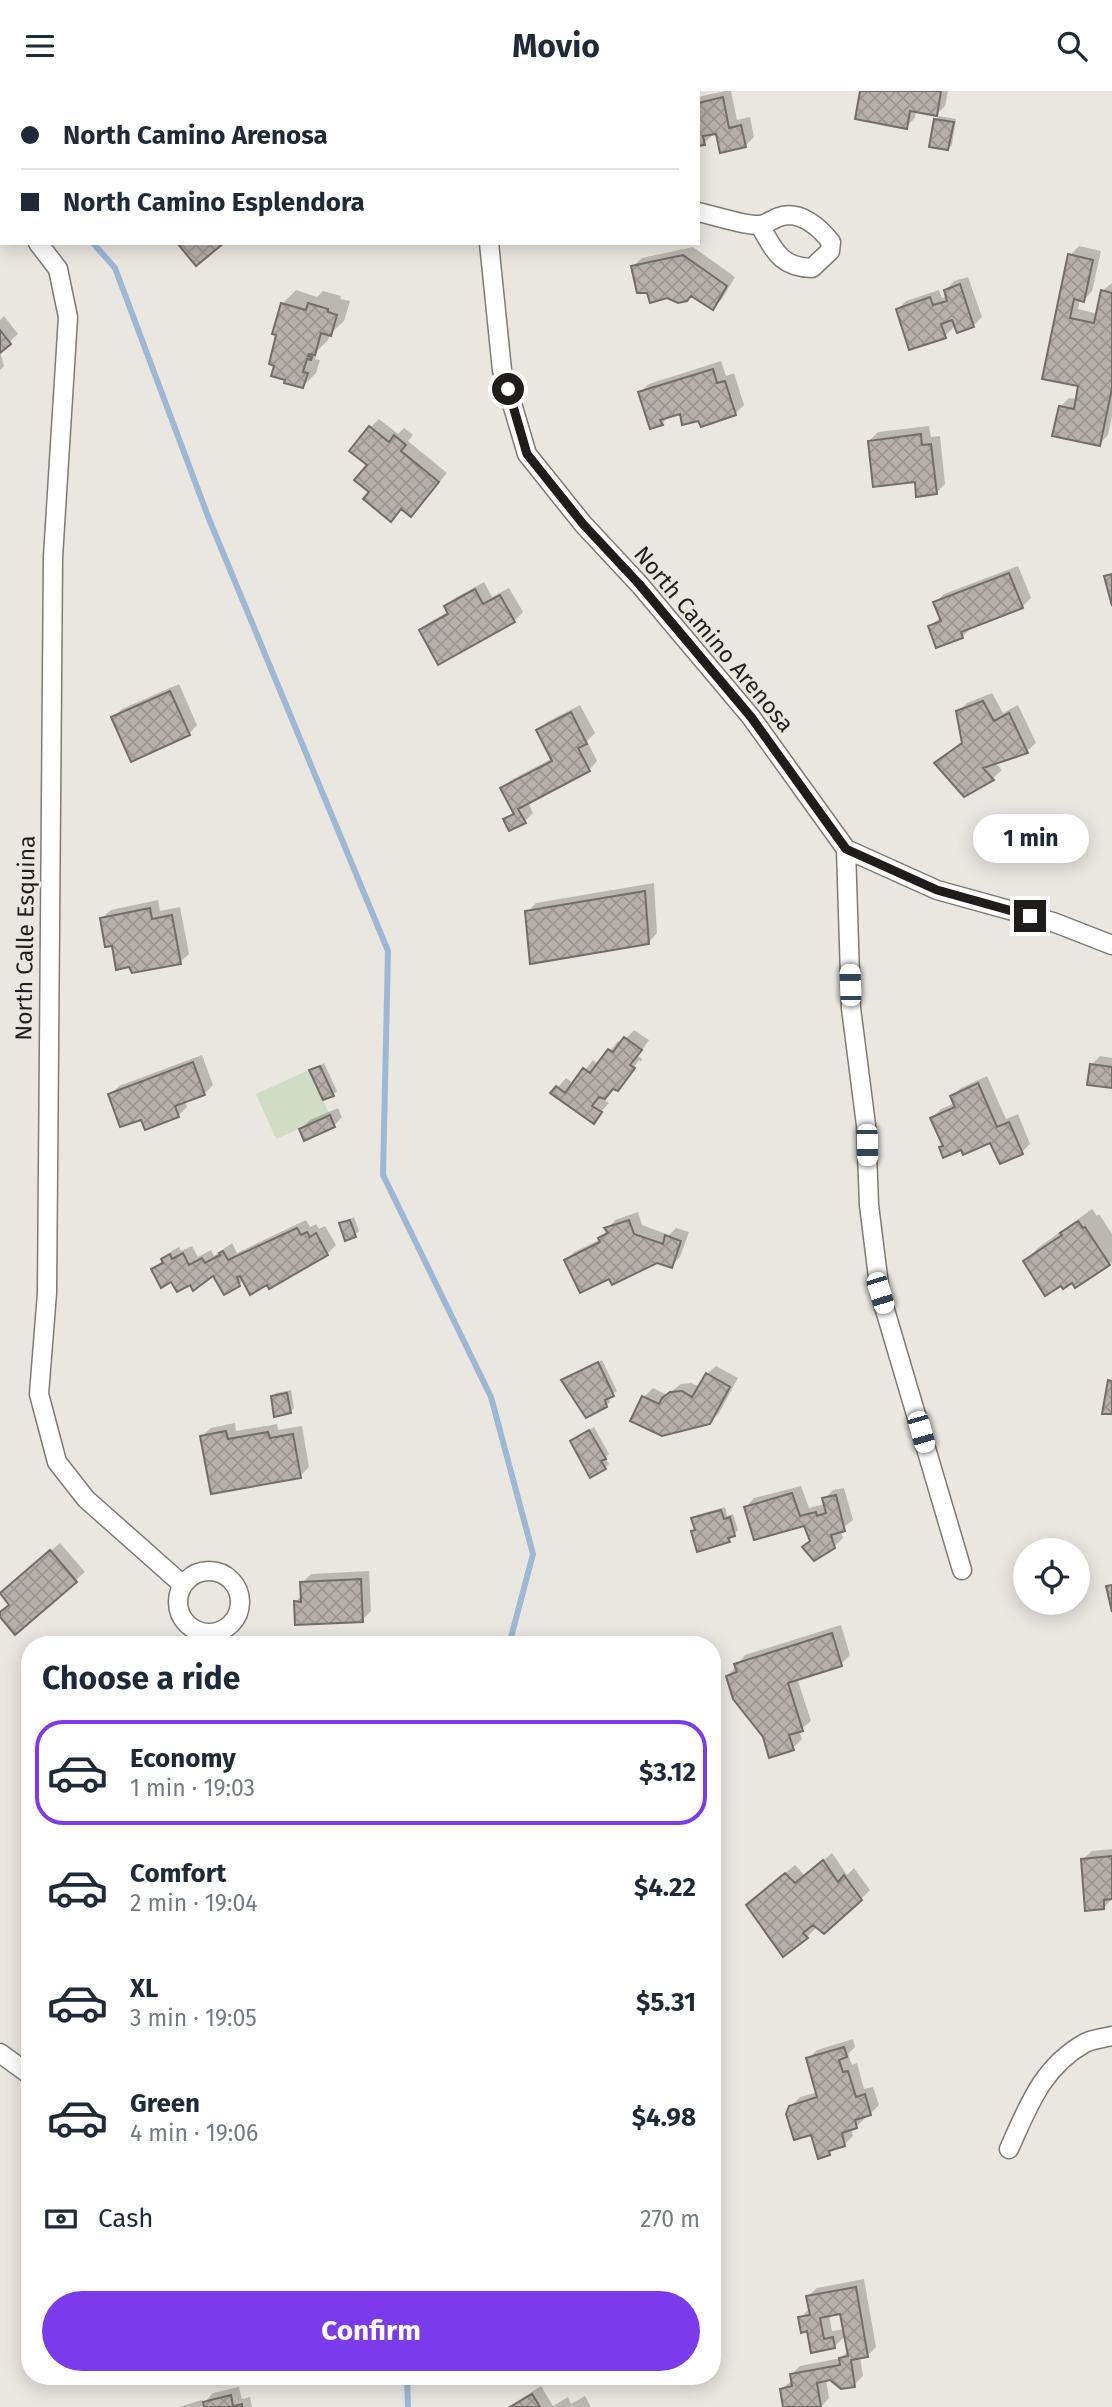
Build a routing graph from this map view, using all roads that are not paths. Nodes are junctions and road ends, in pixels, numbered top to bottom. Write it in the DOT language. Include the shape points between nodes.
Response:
graph roads {
  1 [pos="700,212"];
  2 [pos="760,226"];
  3 [pos="40,245"];
  4 [pos="489,245"];
  5 [pos="846,849"];
  6 [pos="1112,945"];
  7 [pos="962,1570"];
  8 [pos="183,1585"];
  9 [pos="1112,2036"];
  10 [pos="0,2053"];
  11 [pos="21,2068"];
  12 [pos="1009,2149"];
  1 -- 2 [label="street"];
  3 -- 8 [label="street, North Calle Esquina" via="58,269 68,317 53,557 47,1293 39,1394 57,1462 86,1499"];
  4 -- 5 [label="street, North Camino Arenosa" via="502,370 527,454 751,717"];
  5 -- 6 [label="street" via="937,890 1053,922"];
  5 -- 7 [label="street" via="851,1008 880,1293"];
  9 -- 12 [label="street" via="1086,2043 1056,2065 1035,2090"];
  10 -- 11 [label="street"];
}
